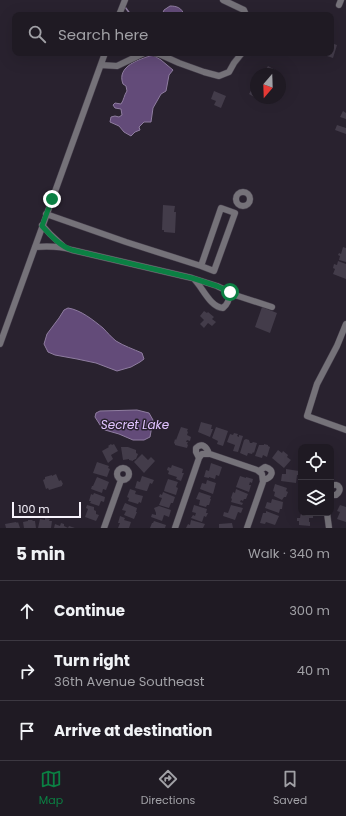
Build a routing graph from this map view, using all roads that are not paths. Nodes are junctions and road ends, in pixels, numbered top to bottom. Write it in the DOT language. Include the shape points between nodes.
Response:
graph roads {
  1 [pos="125,0"];
  2 [pos="223,0"];
  3 [pos="120,12"];
  4 [pos="245,12"];
  5 [pos="104,56"];
  6 [pos="138,56"];
  7 [pos="164,56"];
  8 [pos="240,56"];
  9 [pos="101,65"];
  10 [pos="238,204"];
  11 [pos="235,213"];
  12 [pos="46,214"];
  13 [pos="42,226"];
  14 [pos="35,247"];
  15 [pos="64,247"];
  16 [pos="201,266"];
  17 [pos="192,278"];
  18 [pos="228,291"];
  19 [pos="272,307"];
  20 [pos="346,324"];
  21 [pos="0,344"];
  22 [pos="346,430"];
  23 [pos="209,454"];
  24 [pos="199,458"];
  25 [pos="259,471"];
  26 [pos="121,480"];
  27 [pos="263,480"];
  28 [pos="334,485"];
  29 [pos="334,496"];
  30 [pos="327,516"];
  31 [pos="104,528"];
  32 [pos="175,528"];
  33 [pos="247,528"];
  34 [pos="329,528"];
  1 -- 3 [label="street"];
  2 -- 4 [label="street"];
  5 -- 9 [label="street"];
  6 -- 9 [label="street" via="116,66"];
  7 -- 8 [label="street" via="219,76 229,72"];
  9 -- 12 [label="street"];
  10 -- 11 [label="street"];
  11 -- 16 [label="street" via="214,271"];
  11 -- 16 [label="street" via="221,208"];
  12 -- 13 [label="street"];
  12 -- 16 [label="street"];
  13 -- 14 [label="street"];
  13 -- 15 [label="street"];
  14 -- 15 [label="street"];
  14 -- 21 [label="street"];
  15 -- 17 [label="street"];
  17 -- 18 [label="street"];
  17 -- 18 [label="street" via="209,300 220,308 228,302"];
  18 -- 19 [label="street"];
  20 -- 22 [label="street" via="317,384 307,416"];
  23 -- 24 [label="street" via="202,454"];
  23 -- 24 [label="street" via="207,449 200,445 196,448"];
  23 -- 25 [label="street"];
  24 -- 32 [label="street"];
  25 -- 27 [label="street"];
  25 -- 27 [label="street" via="265,467 272,472 269,478"];
  26 -- 31 [label="street"];
  27 -- 33 [label="street"];
  28 -- 29 [label="street" via="340,489"];
  30 -- 34 [label="street"];
}
